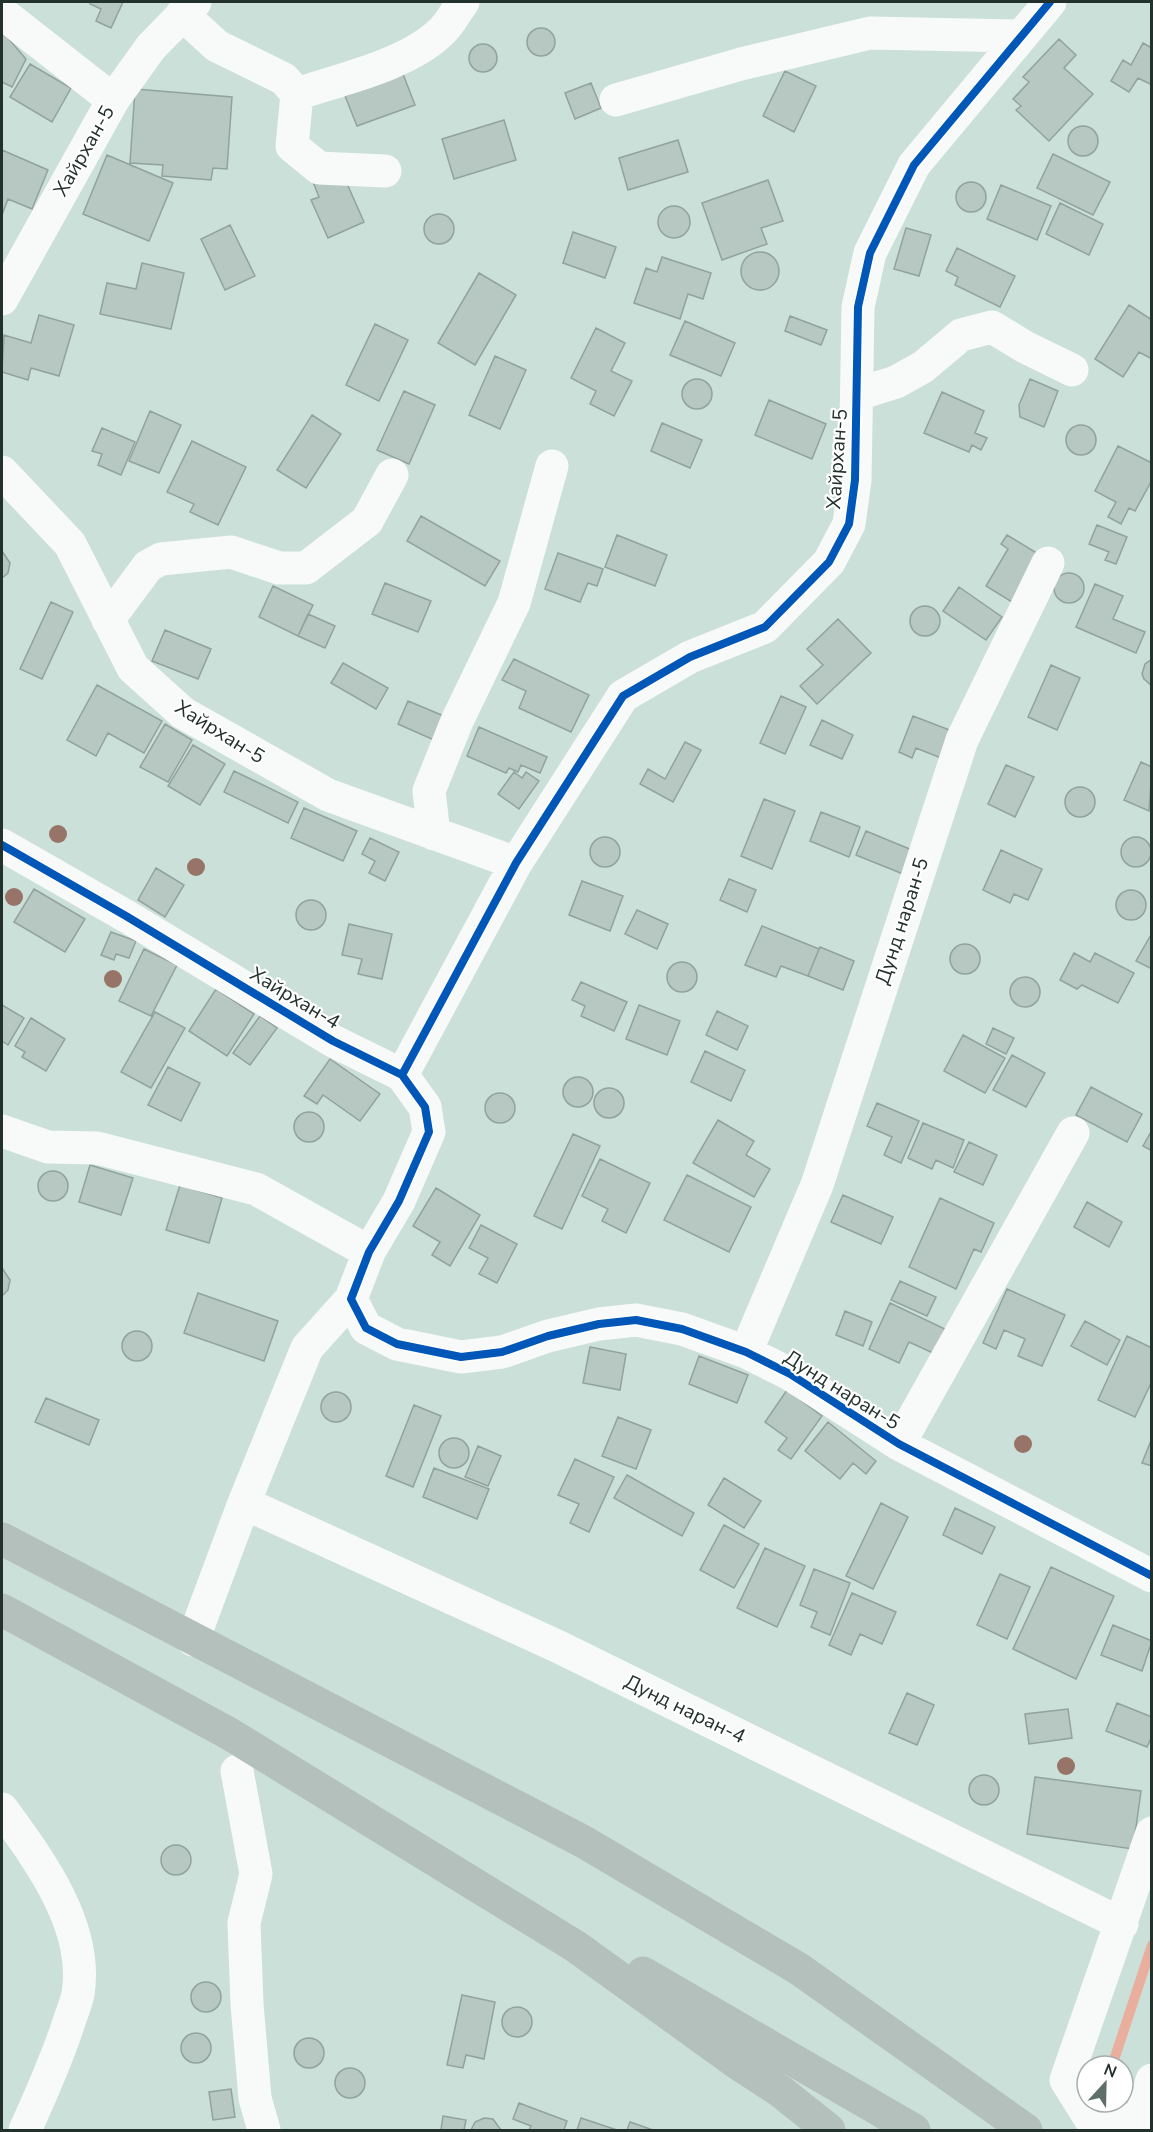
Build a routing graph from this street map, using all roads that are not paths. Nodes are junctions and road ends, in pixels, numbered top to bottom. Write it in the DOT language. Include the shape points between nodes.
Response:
graph roads {
  1 [pos="463,2"];
  2 [pos="1050,2"];
  3 [pos="188,8"];
  4 [pos="2,13"];
  5 [pos="1021,36"];
  6 [pos="297,94"];
  7 [pos="113,100"];
  8 [pos="616,100"];
  9 [pos="385,171"];
  10 [pos="2,299"];
  11 [pos="1072,370"];
  12 [pos="858,394"];
  13 [pos="552,465"];
  14 [pos="2,472"];
  15 [pos="392,475"];
  16 [pos="1048,563"];
  17 [pos="108,620"];
  18 [pos="434,834"];
  19 [pos="2,844"];
  20 [pos="516,863"];
  21 [pos="402,1075"];
  22 [pos="2,1131"];
  23 [pos="1073,1133"];
  24 [pos="369,1252"];
  25 [pos="351,1299"];
  26 [pos="746,1352"];
  27 [pos="899,1444"];
  28 [pos="244,1503"];
  29 [pos="2,1539"];
  30 [pos="1152,1576"];
  31 [pos="2,1610"];
  32 [pos="193,1640"];
  33 [pos="228,1733"];
  34 [pos="237,1771"];
  35 [pos="2,1809"];
  36 [pos="1152,1833"];
  37 [pos="1122,1924"];
  38 [pos="1152,2080"];
  39 [pos="1146,2123"];
  40 [pos="25,2130"];
  41 [pos="264,2130"];
  42 [pos="829,2130"];
  43 [pos="914,2130"];
  44 [pos="1026,2130"];
  1 -- 6 [label="street" via="442,32 419,49"];
  2 -- 5 [label="street, Хайрхан-5"];
  3 -- 6 [label="street, Хайрхан-5" via="217,46 284,79"];
  3 -- 7 [label="street, Хайрхан-5" via="151,47"];
  4 -- 7 [label="street"];
  5 -- 8 [label="street" via="870,33"];
  5 -- 12 [label="street, Хайрхан-5" via="914,165 870,253 858,307"];
  6 -- 9 [label="street" via="292,146 320,168"];
  7 -- 10 [label="street, Хайрхан-5"];
  11 -- 12 [label="street" via="992,327 961,336 923,367 896,382"];
  12 -- 20 [label="street, Хайрхан-5" via="849,524 829,562 765,627 690,657 623,696"];
  13 -- 18 [label="street" via="514,603 429,791"];
  14 -- 17 [label="street, Хайрхан-5" via="70,544"];
  15 -- 17 [label="street" via="367,521 306,568 279,568 231,552 161,559 148,566"];
  16 -- 26 [label="street, Дунд наран-5" via="962,741 817,1185"];
  17 -- 18 [label="street, Хайрхан-5" via="134,668 183,713 328,795"];
  18 -- 20 [label="street, Хайрхан-5"];
  19 -- 21 [label="street, Хайрхан-4" via="333,1041"];
  20 -- 21 [label="street"];
  21 -- 24 [label="street, Хайрхан-4" via="425,1107 429,1132 399,1201"];
  22 -- 24 [label="street" via="48,1147 97,1148 256,1189"];
  23 -- 27 [label="street, Дунд наран-5"];
  24 -- 25 [label="street"];
  25 -- 26 [label="street, Дунд наран-5" via="366,1328 397,1344 461,1357 502,1352 599,1324 636,1320 682,1329"];
  25 -- 28 [label="street" via="307,1348"];
  26 -- 27 [label="street, Дунд наран-5" via="790,1374"];
  27 -- 30 [label="street, Дунд наран-5"];
  28 -- 32 [label="street"];
  28 -- 37 [label="street, Дунд наран-4" via="559,1647"];
  29 -- 32 [label="main road"];
  31 -- 33 [label="main road"];
  32 -- 44 [label="main road" via="584,1842 799,1969"];
  33 -- 42 [label="main road" via="575,1946"];
  33 -- 43 [label="main road"];
  34 -- 41 [label="street" via="256,1874 244,1923 255,2098"];
  35 -- 40 [label="street" via="37,1857 64,1904 77,1949 78,1994 54,2068"];
  36 -- 37 [label="street"];
  37 -- 39 [label="street" via="1066,2080 1091,2120"];
  38 -- 39 [label="street"];
}
